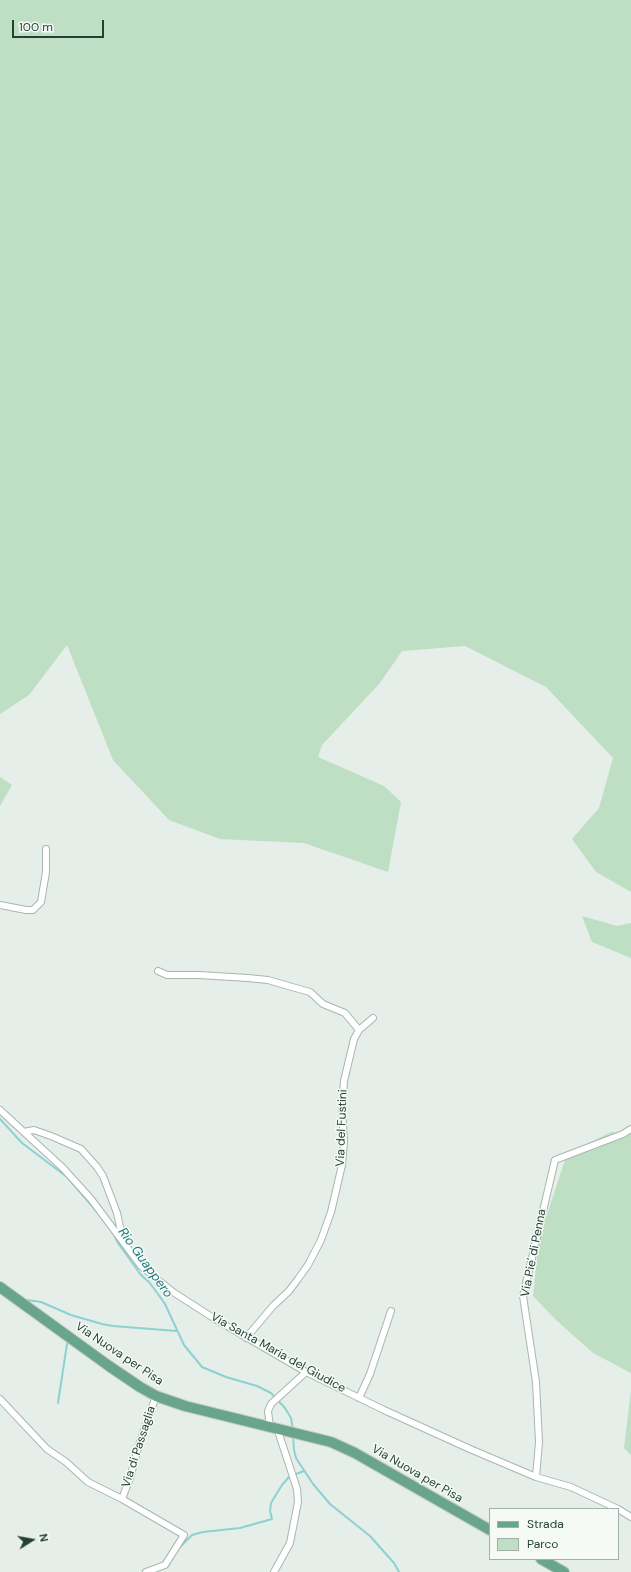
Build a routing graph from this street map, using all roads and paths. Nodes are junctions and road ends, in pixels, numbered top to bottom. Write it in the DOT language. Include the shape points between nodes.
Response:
graph roads {
  1 [pos="46,849"];
  2 [pos="0,905"];
  3 [pos="158,971"];
  4 [pos="373,1018"];
  5 [pos="359,1030"];
  6 [pos="0,1110"];
  7 [pos="630,1130"];
  8 [pos="24,1132"];
  9 [pos="121,1239"];
  10 [pos="0,1287"];
  11 [pos="391,1311"];
  12 [pos="246,1338"];
  13 [pos="306,1372"];
  14 [pos="156,1396"];
  15 [pos="359,1398"];
  16 [pos="0,1399"];
  17 [pos="276,1428"];
  18 [pos="536,1477"];
  19 [pos="122,1499"];
  20 [pos="616,1508"];
  21 [pos="619,1510"];
  22 [pos="631,1517"];
  23 [pos="489,1529"];
  24 [pos="543,1560"];
  25 [pos="146,1572"];
  26 [pos="274,1572"];
  27 [pos="564,1572"];
  1 -- 2 [label="street" via="46,872 41,902 33,910"];
  3 -- 5 [label="street" via="167,975 268,980 310,992 323,1004 345,1013"];
  4 -- 5 [label="street, Via del Fustini"];
  5 -- 12 [label="street, Via del Fustini" via="354,1039 344,1082 342,1165 331,1212 321,1240 308,1266 289,1291"];
  6 -- 8 [label="street, Via Santa Maria del Giudice"];
  7 -- 18 [label="street, Via Pie' di Penna" via="555,1160 523,1296 536,1382 539,1442"];
  8 -- 9 [label="street, Via Santa Maria del Giudice" via="63,1168 91,1199"];
  8 -- 9 [label="street" via="31,1130 45,1134 81,1149 103,1176 117,1212"];
  9 -- 12 [label="street, Via Santa Maria del Giudice" via="141,1266 173,1292"];
  10 -- 14 [label="main road, Via Nuova per Pisa" via="109,1366"];
  11 -- 15 [label="street" via="370,1374"];
  12 -- 13 [label="street, Via Santa Maria del Giudice"];
  13 -- 15 [label="street, Via Santa Maria del Giudice"];
  13 -- 17 [label="street" via="271,1404 268,1411"];
  14 -- 17 [label="main road, Via Nuova per Pisa" via="185,1406"];
  14 -- 19 [label="street, Via di Passaglia"];
  15 -- 18 [label="street, Via Santa Maria del Giudice"];
  16 -- 19 [label="street" via="47,1450 66,1462 88,1482"];
  17 -- 23 [label="main road, Via Nuova per Pisa" via="330,1442 355,1453"];
  17 -- 26 [label="street" via="297,1489 298,1502 290,1543"];
  18 -- 20 [label="street, Via Santa Maria del Giudice" via="571,1487"];
  19 -- 25 [label="street" via="184,1535 166,1565"];
  21 -- 22 [label="street, Via Santa Maria del Giudice"];
  24 -- 27 [label="main road"];
}
